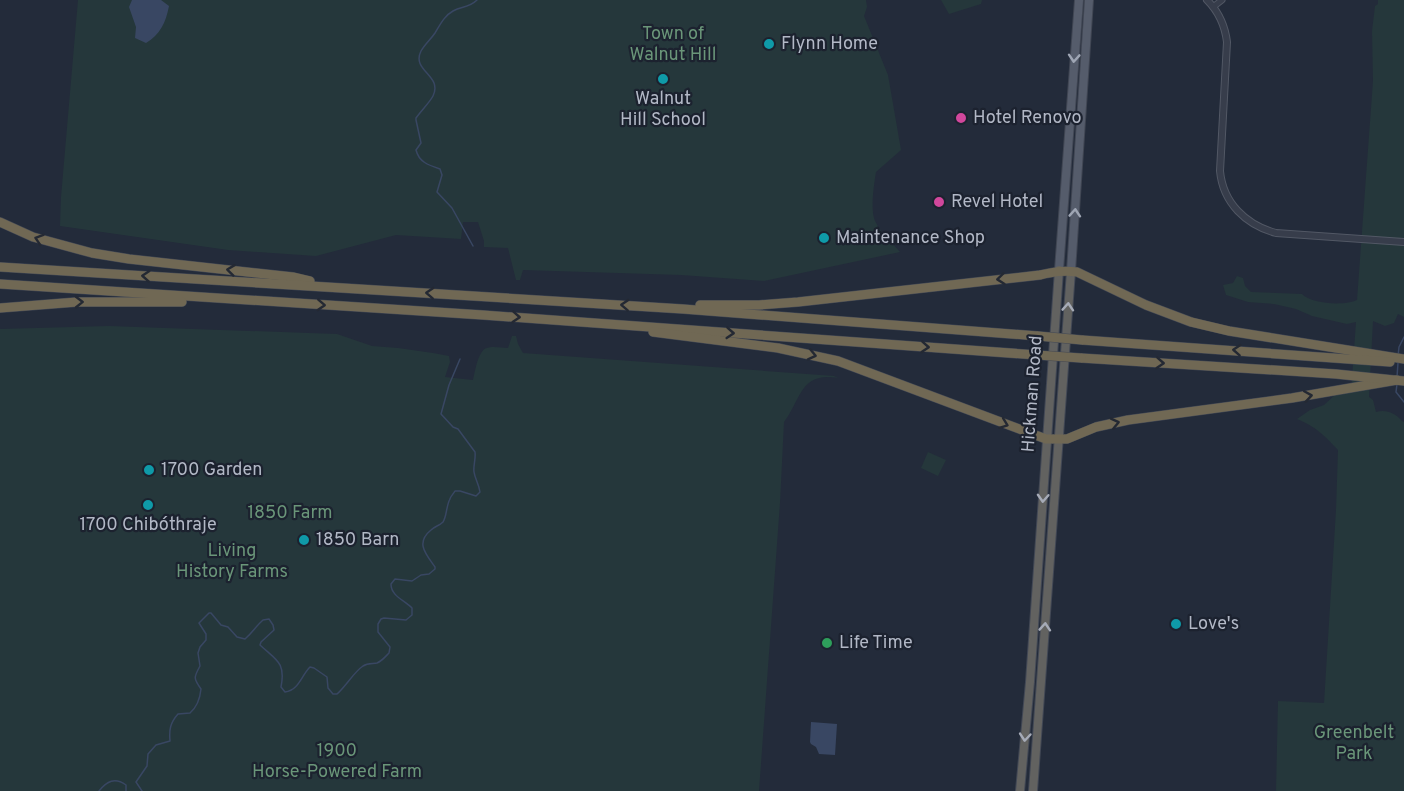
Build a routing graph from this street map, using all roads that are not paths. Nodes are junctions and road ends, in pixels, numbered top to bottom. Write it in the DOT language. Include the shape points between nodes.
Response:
graph roads {
  1 [pos="1079,0"];
  2 [pos="1089,0"];
  3 [pos="1207,0"];
  4 [pos="1222,0"];
  5 [pos="1213,7"];
  6 [pos="0,222"];
  7 [pos="1404,242"];
  8 [pos="0,267"];
  9 [pos="1059,270"];
  10 [pos="1071,271"];
  11 [pos="0,284"];
  12 [pos="351,288"];
  13 [pos="263,301"];
  14 [pos="0,308"];
  15 [pos="683,309"];
  16 [pos="588,322"];
  17 [pos="1404,361"];
  18 [pos="1401,381"];
  19 [pos="1046,439"];
  20 [pos="1059,440"];
  21 [pos="1020,791"];
  22 [pos="1033,791"];
  1 -- 9 [label="main road, Hickman Road, one-way"];
  10 -- 2 [label="main road, Hickman Road, one-way"];
  3 -- 5 [label="street"];
  4 -- 5 [label="street"];
  5 -- 7 [label="street" via="1224,26 1227,42 1220,171 1224,191 1234,207 1259,227 1276,233"];
  12 -- 6 [label="highway, one-way" via="293,277 92,253 33,237"];
  12 -- 8 [label="highway, one-way"];
  9 -- 10 [label="highway"];
  9 -- 15 [label="highway, one-way" via="798,302 705,304"];
  9 -- 19 [label="highway, Hickman Road"];
  10 -- 17 [label="highway" via="1191,322"];
  20 -- 10 [label="highway, Hickman Road, one-way"];
  11 -- 13 [label="highway"];
  15 -- 12 [label="highway, one-way"];
  14 -- 13 [label="highway, one-way" via="76,302"];
  13 -- 16 [label="highway, one-way"];
  17 -- 15 [label="highway, one-way, bridge"];
  16 -- 18 [label="highway, one-way, bridge"];
  16 -- 19 [label="highway, one-way" via="778,348 838,361"];
  20 -- 18 [label="highway, one-way" via="1128,420"];
  19 -- 20 [label="highway"];
  19 -- 21 [label="highway, Hickman Road, one-way"];
  22 -- 20 [label="highway, Hickman Road, one-way"];
}
